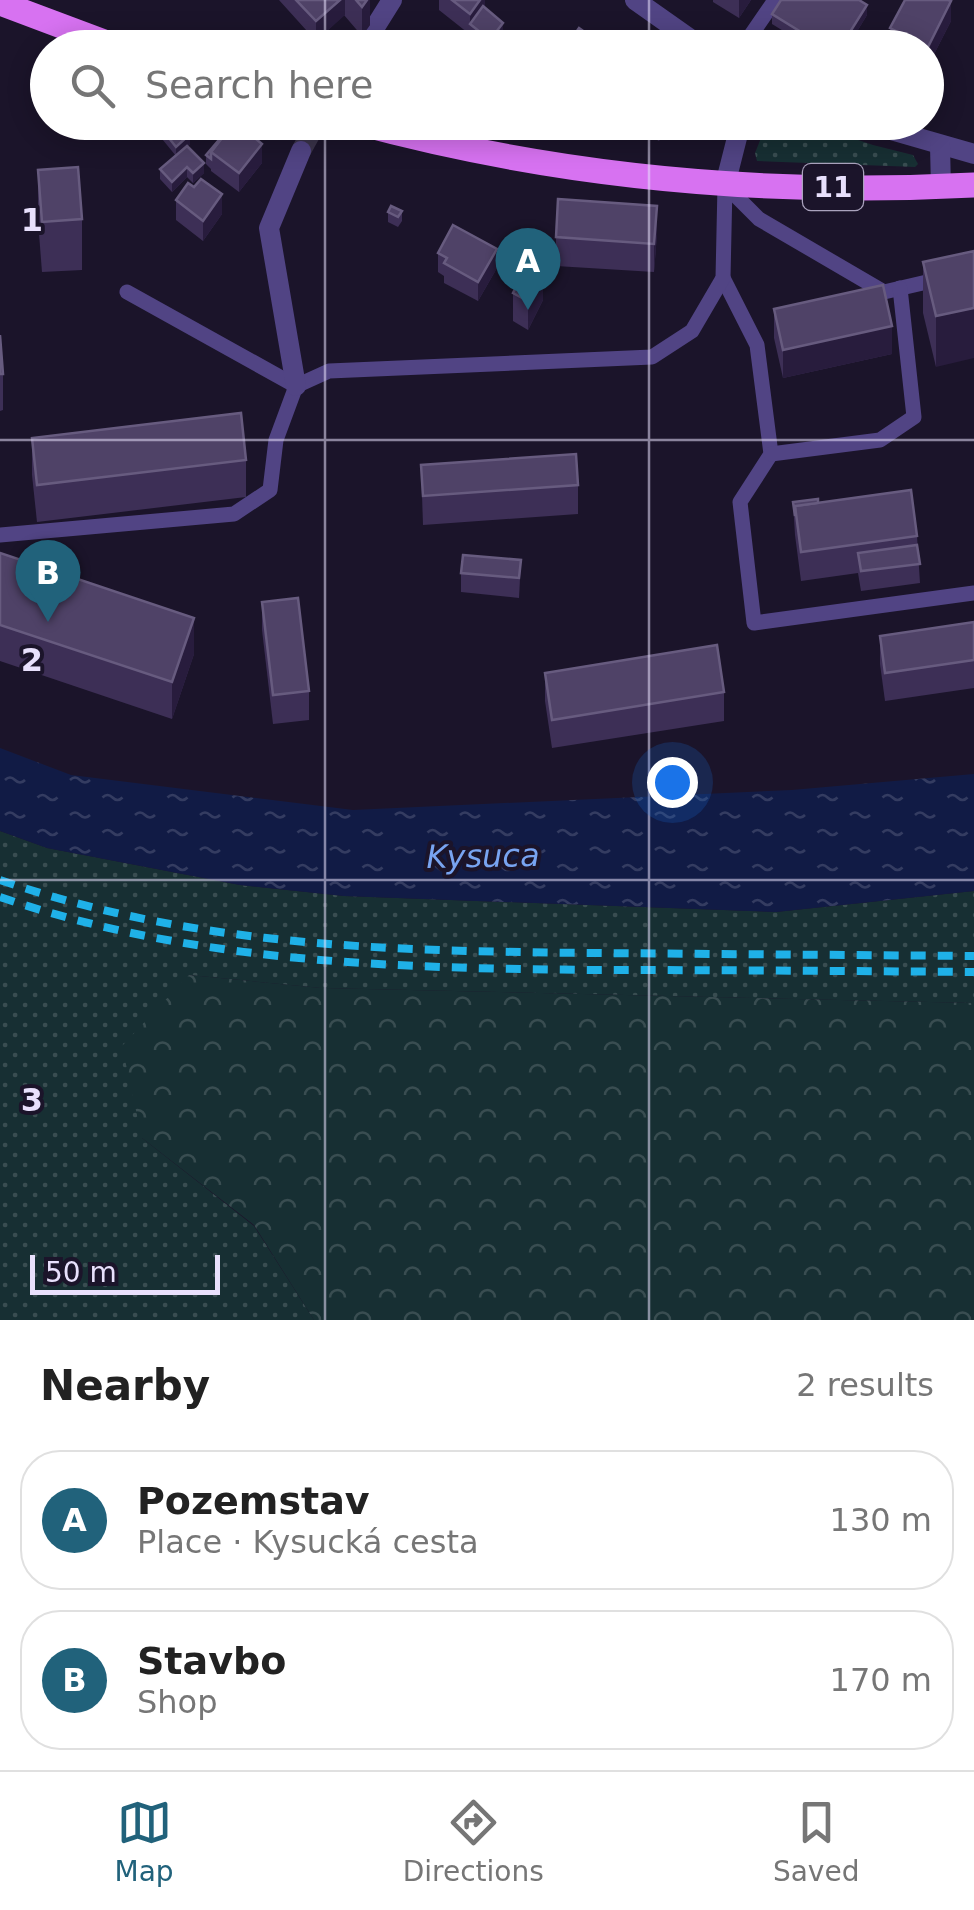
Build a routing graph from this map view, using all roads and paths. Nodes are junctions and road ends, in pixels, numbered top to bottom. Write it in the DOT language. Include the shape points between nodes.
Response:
graph roads {
  1 [pos="392,0"];
  2 [pos="634,0"];
  3 [pos="774,0"];
  4 [pos="0,3"];
  5 [pos="72,30"];
  6 [pos="373,30"];
  7 [pos="677,30"];
  8 [pos="754,30"];
  9 [pos="420,140"];
  10 [pos="736,140"];
  11 [pos="921,140"];
  12 [pos="940,146"];
  13 [pos="302,151"];
  14 [pos="974,154"];
  15 [pos="726,185"];
  16 [pos="974,185"];
  17 [pos="941,186"];
  18 [pos="974,272"];
  19 [pos="722,278"];
  20 [pos="900,288"];
  21 [pos="128,292"];
  22 [pos="296,386"];
  23 [pos="771,454"];
  24 [pos="0,536"];
  25 [pos="974,593"];
  1 -- 6 [label="street"];
  2 -- 7 [label="street"];
  3 -- 8 [label="lane"];
  4 -- 5 [label="main road"];
  9 -- 15 [label="main road, 11" via="520,160"];
  10 -- 15 [label="street"];
  11 -- 12 [label="street"];
  12 -- 14 [label="street"];
  12 -- 17 [label="street"];
  13 -- 22 [label="street" via="269,228"];
  15 -- 17 [label="main road, 11"];
  15 -- 19 [label="lane"];
  15 -- 20 [label="lane" via="760,219 884,292"];
  16 -- 17 [label="main road, 11"];
  18 -- 20 [label="lane"];
  19 -- 22 [label="lane" via="692,331 652,357 329,371"];
  19 -- 23 [label="lane" via="757,344"];
  20 -- 23 [label="lane" via="914,417 880,440"];
  21 -- 22 [label="lane"];
  22 -- 24 [label="lane" via="276,440 270,490 234,514"];
  23 -- 25 [label="lane" via="740,502 754,624"];
}
